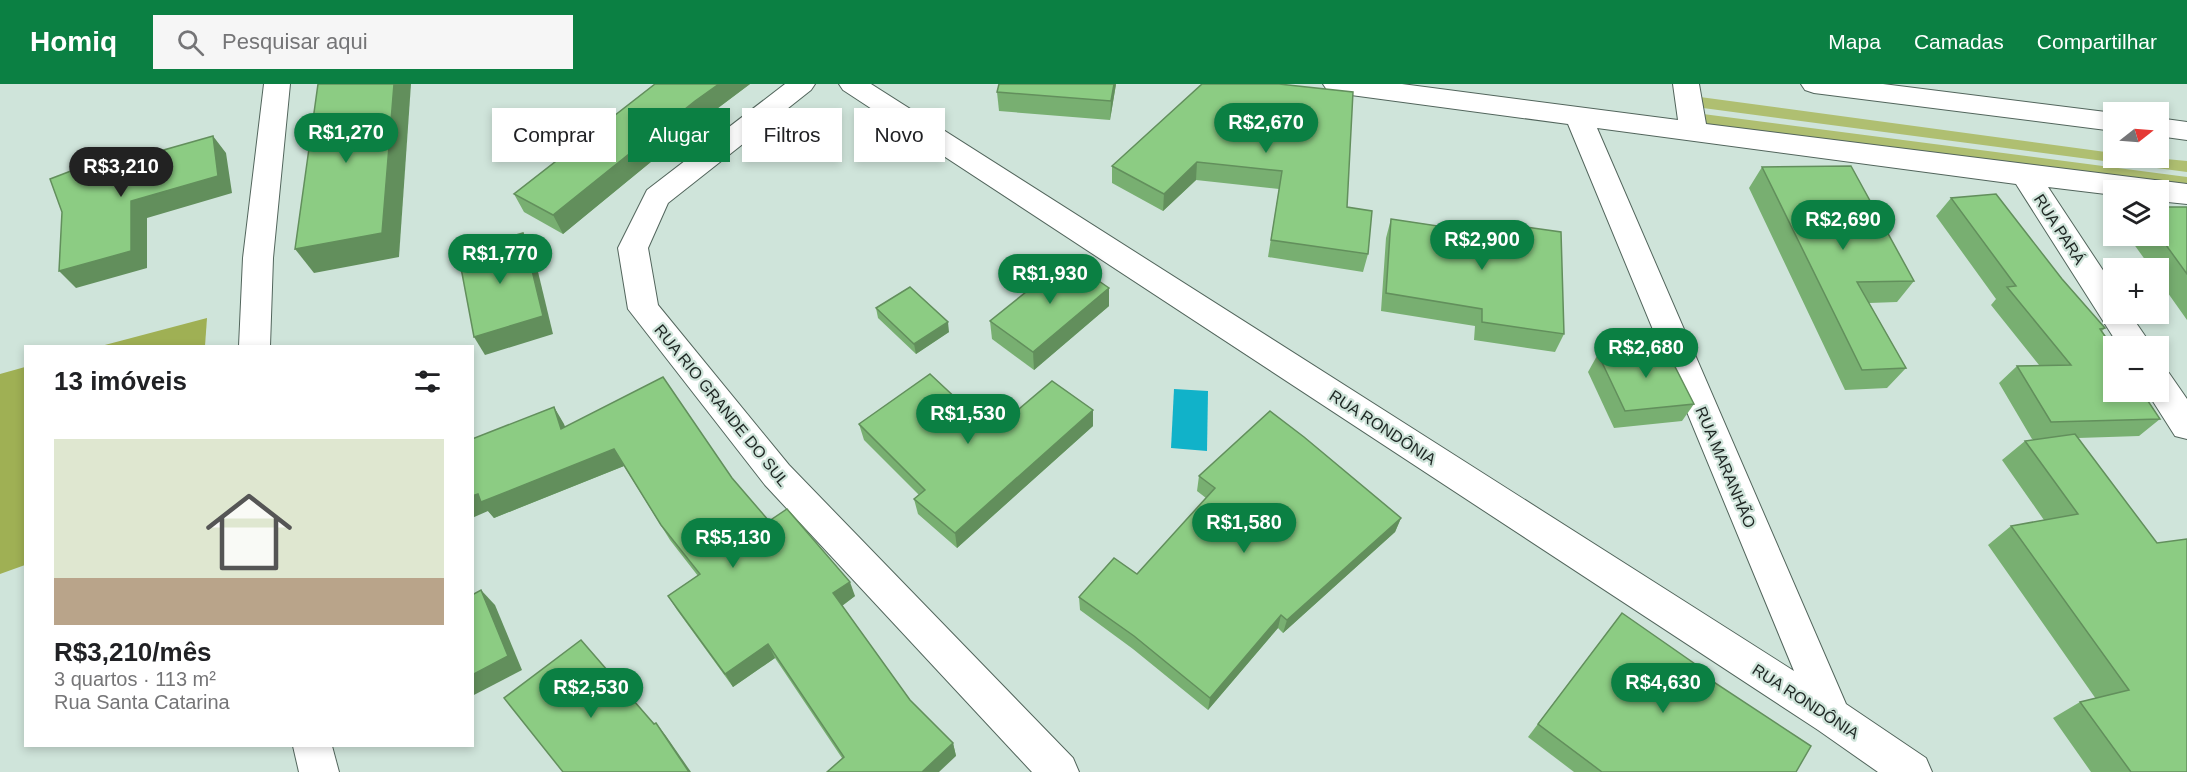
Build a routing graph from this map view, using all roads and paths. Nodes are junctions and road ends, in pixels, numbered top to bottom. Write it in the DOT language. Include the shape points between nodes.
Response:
graph roads {
  1 [pos="277,84"];
  2 [pos="802,84"];
  3 [pos="852,84"];
  4 [pos="1336,84"];
  5 [pos="1686,84"];
  6 [pos="1814,84"];
  7 [pos="1932,91"];
  8 [pos="1579,117"];
  9 [pos="2103,120"];
  10 [pos="2169,129"];
  11 [pos="2187,131"];
  12 [pos="1694,132"];
  13 [pos="2025,175"];
  14 [pos="2103,184"];
  15 [pos="2169,192"];
  16 [pos="2187,194"];
  17 [pos="2103,296"];
  18 [pos="254,345"];
  19 [pos="2169,399"];
  20 [pos="2187,426"];
  21 [pos="1832,717"];
  22 [pos="313,747"];
  23 [pos="319,772"];
  24 [pos="1059,772"];
  25 [pos="1912,772"];
  1 -- 18 [label="street" via="258,258"];
  2 -- 24 [label="street, RUA RIO GRANDE DO SUL" via="657,197 633,248 643,309 777,475"];
  3 -- 21 [label="street, RUA RONDÔNIA"];
  4 -- 8 [label="street"];
  5 -- 12 [label="street"];
  6 -- 7 [label="street"];
  7 -- 9 [label="street"];
  8 -- 12 [label="street"];
  8 -- 21 [label="street, RUA MARANHÃO"];
  10 -- 11 [label="street"];
  12 -- 13 [label="street"];
  13 -- 14 [label="street"];
  13 -- 17 [label="street, RUA PARÁ"];
  15 -- 16 [label="street"];
  19 -- 20 [label="street"];
  21 -- 25 [label="street, RUA RONDÔNIA"];
  22 -- 23 [label="street"];
}
